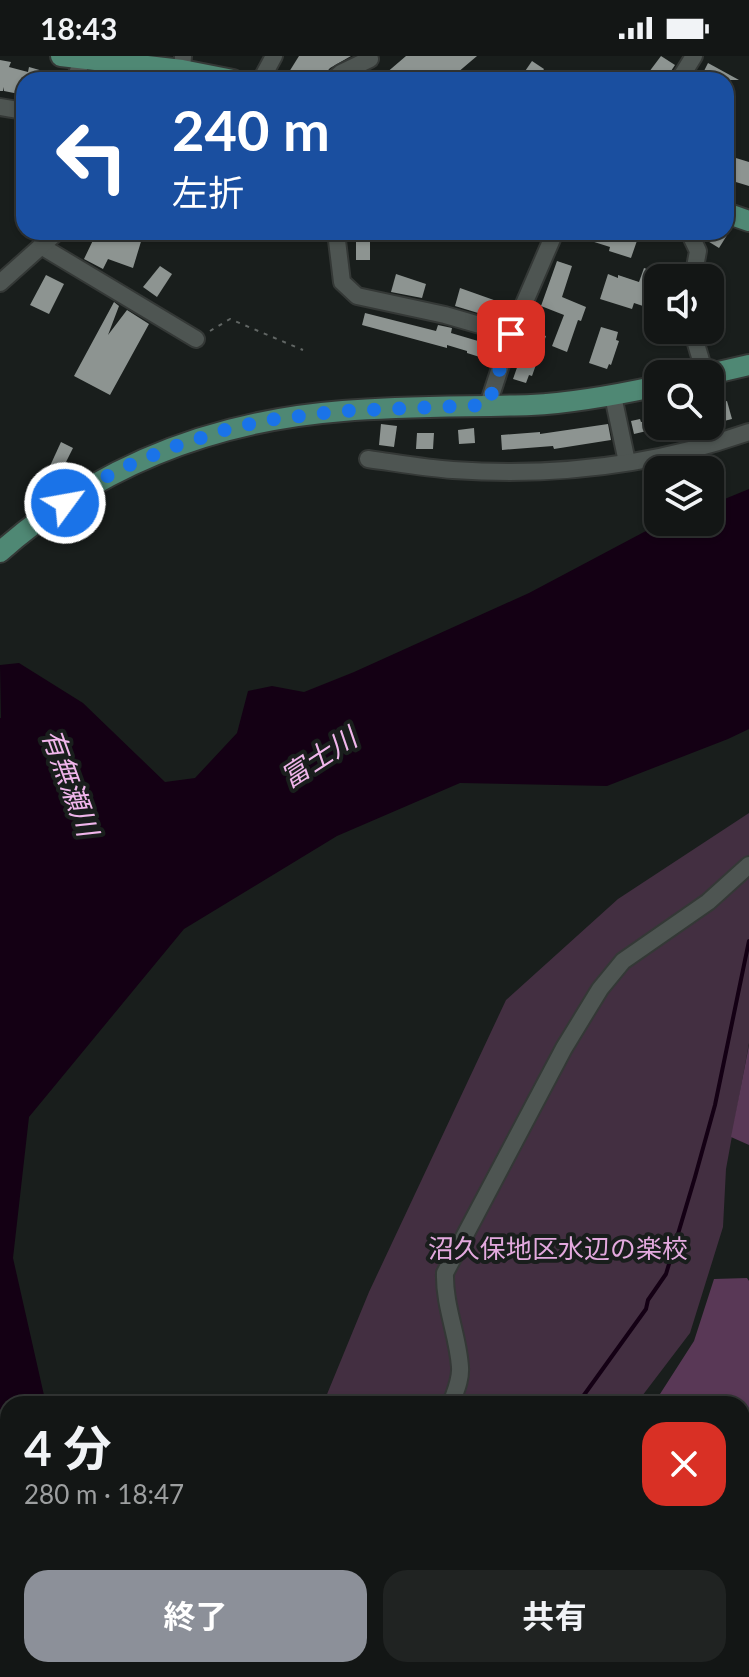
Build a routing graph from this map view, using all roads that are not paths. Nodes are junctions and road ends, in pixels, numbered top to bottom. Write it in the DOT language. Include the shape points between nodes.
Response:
graph roads {
  1 [pos="72,58"];
  2 [pos="370,59"];
  3 [pos="181,69"];
  4 [pos="134,72"];
  5 [pos="149,72"];
  6 [pos="343,72"];
  7 [pos="48,240"];
  8 [pos="337,240"];
  9 [pos="552,240"];
  10 [pos="693,240"];
  11 [pos="41,246"];
  12 [pos="696,264"];
  13 [pos="0,283"];
  14 [pos="511,334"];
  15 [pos="196,339"];
  16 [pos="749,365"];
  17 [pos="724,370"];
  18 [pos="644,389"];
  19 [pos="613,396"];
  20 [pos="488,405"];
  21 [pos="749,432"];
  22 [pos="368,459"];
  23 [pos="627,462"];
  24 [pos="0,552"];
  25 [pos="749,865"];
  26 [pos="454,1396"];
  1 -- 4 [label="main road"];
  2 -- 6 [label="street"];
  3 -- 5 [label="main road"];
  7 -- 11 [label="street"];
  8 -- 14 [label="street" via="342,282 357,296"];
  9 -- 14 [label="street"];
  10 -- 12 [label="street"];
  11 -- 13 [label="street"];
  11 -- 15 [label="street"];
  14 -- 20 [label="street"];
  16 -- 17 [label="main road"];
  18 -- 19 [label="main road"];
  19 -- 20 [label="main road"];
  19 -- 23 [label="street"];
  20 -- 24 [label="main road" via="341,411 228,429 117,470"];
  21 -- 23 [label="street"];
  22 -- 23 [label="street" via="505,472"];
  25 -- 26 [label="street" via="708,902 623,961 564,1048 445,1273 461,1369"];
}
